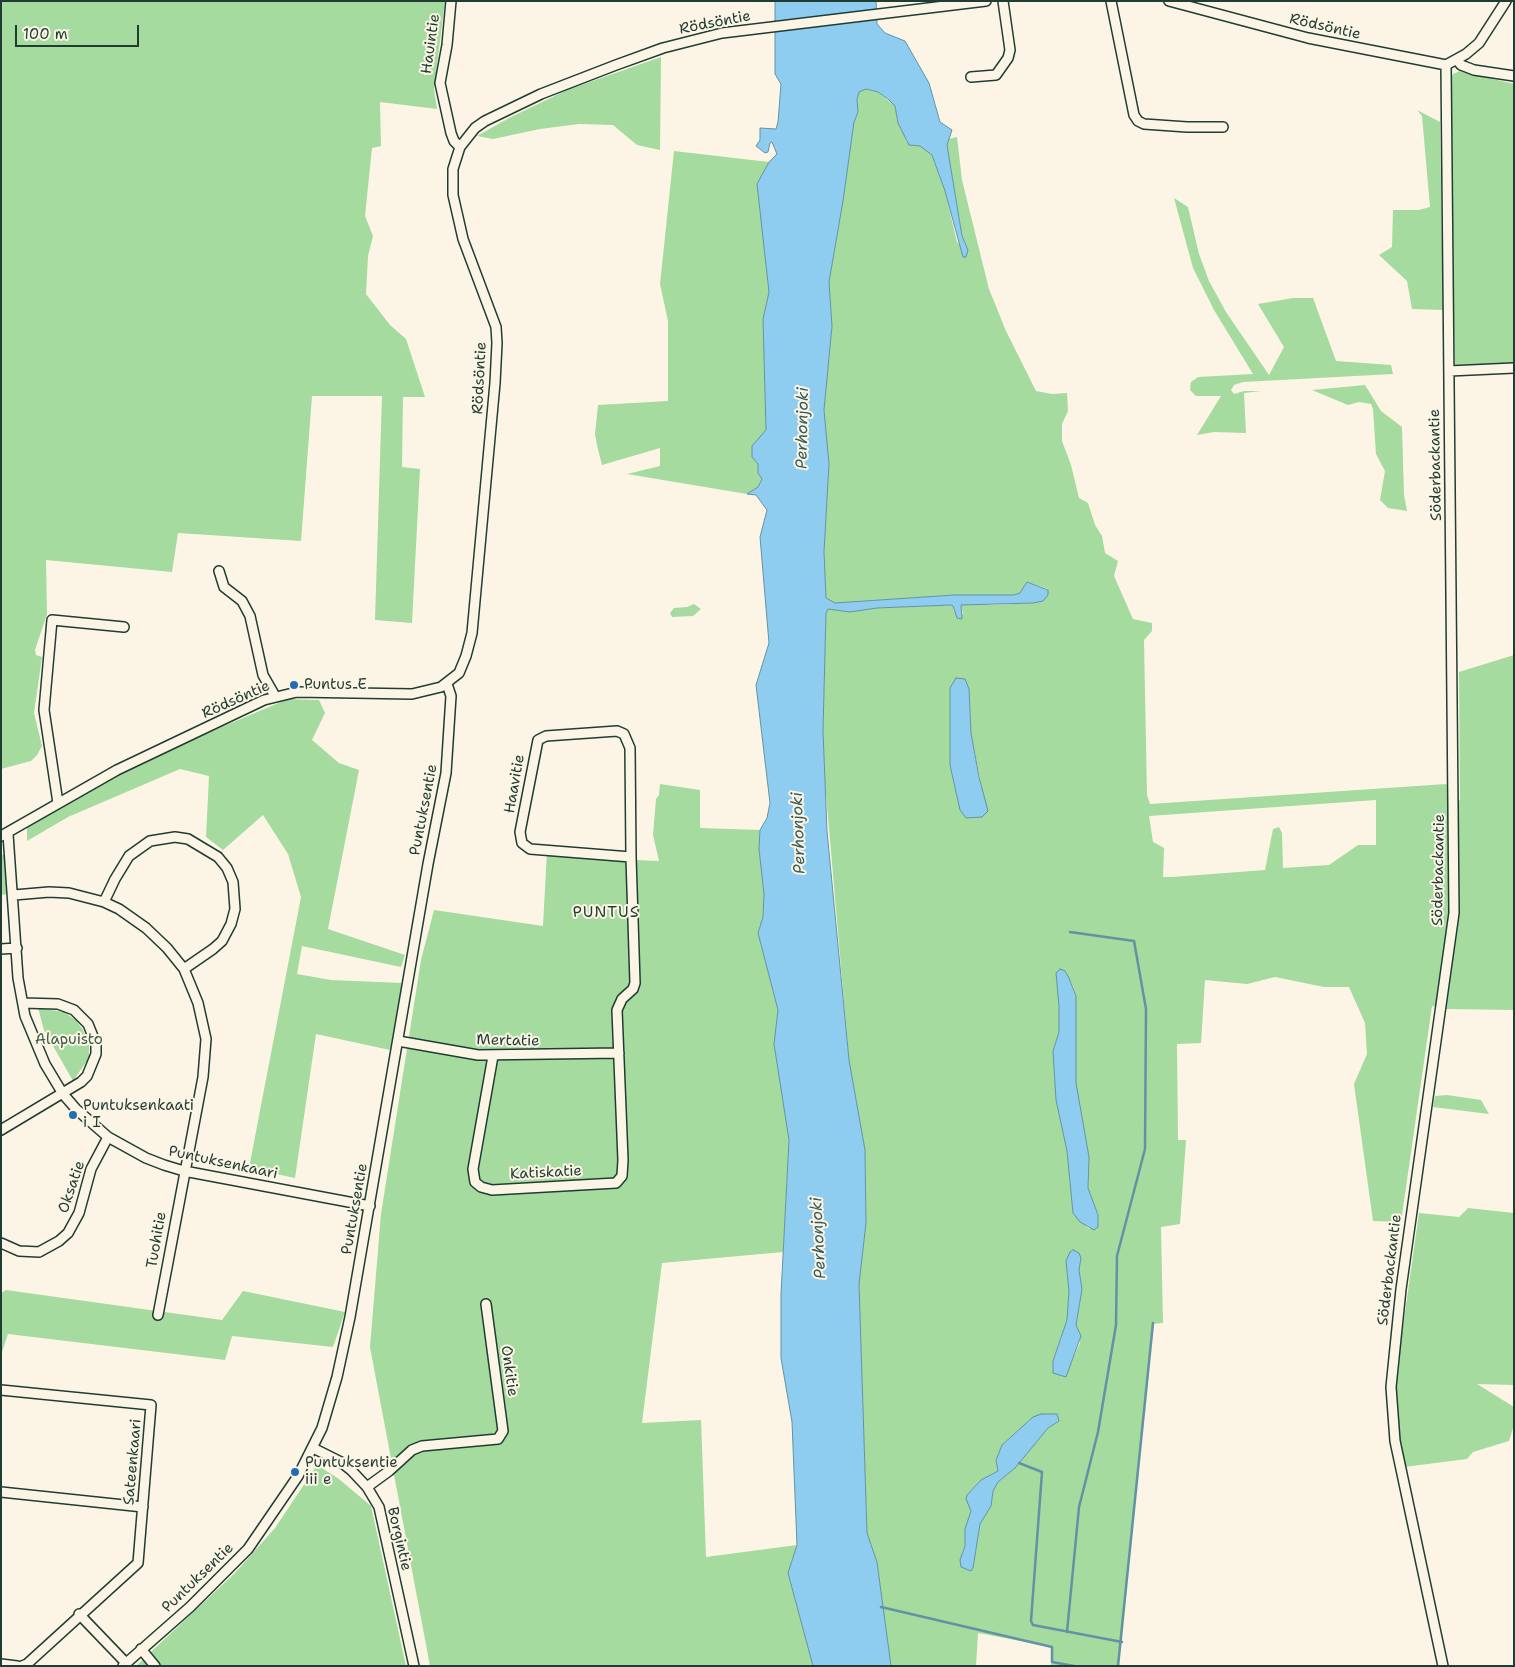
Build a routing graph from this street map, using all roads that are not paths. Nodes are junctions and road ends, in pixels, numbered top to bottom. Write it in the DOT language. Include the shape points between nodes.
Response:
graph roads {
  1 [pos="451,1"];
  2 [pos="986,1"];
  3 [pos="1003,1"];
  4 [pos="1111,1"];
  5 [pos="1169,1"];
  6 [pos="1506,1"];
  7 [pos="1457,60"];
  8 [pos="1446,64"];
  9 [pos="1514,76"];
  10 [pos="971,77"];
  11 [pos="1223,127"];
  12 [pos="460,147"];
  13 [pos="1514,368"];
  14 [pos="1449,371"];
  15 [pos="219,572"];
  16 [pos="124,627"];
  17 [pos="447,684"];
  18 [pos="275,696"];
  19 [pos="58,803"];
  20 [pos="4,835"];
  21 [pos="631,857"];
  22 [pos="14,895"];
  23 [pos="104,902"];
  24 [pos="17,948"];
  25 [pos="1,949"];
  26 [pos="184,969"];
  27 [pos="23,1003"];
  28 [pos="398,1041"];
  29 [pos="619,1053"];
  30 [pos="493,1056"];
  31 [pos="63,1094"];
  32 [pos="1,1130"];
  33 [pos="108,1137"];
  34 [pos="184,1171"];
  35 [pos="370,1206"];
  36 [pos="1,1243"];
  37 [pos="486,1304"];
  38 [pos="158,1315"];
  39 [pos="1,1390"];
  40 [pos="313,1448"];
  41 [pos="367,1487"];
  42 [pos="1,1492"];
  43 [pos="143,1507"];
  44 [pos="79,1614"];
  45 [pos="141,1649"];
  46 [pos="1,1664"];
  47 [pos="125,1665"];
  48 [pos="17,1666"];
  49 [pos="22,1666"];
  50 [pos="155,1666"];
  51 [pos="414,1666"];
  52 [pos="1443,1666"];
  1 -- 12 [label="street, Hauintie" via="440,83 451,133"];
  2 -- 12 [label="street, Rödsöntie" via="722,34 663,48 541,94 485,121"];
  3 -- 10 [label="street" via="1010,50 1008,58 996,75"];
  4 -- 11 [label="street" via="1134,115 1138,121 1144,124"];
  5 -- 8 [label="street, Rödsöntie" via="1308,38"];
  6 -- 7 [label="street" via="1479,43"];
  7 -- 8 [label="street"];
  7 -- 9 [label="street" via="1474,70"];
  8 -- 14 [label="street, Söderbackantie"];
  12 -- 17 [label="street, Rödsöntie" via="453,169 453,194 463,239 496,328 497,343 472,632 463,666"];
  13 -- 14 [label="street"];
  14 -- 52 [label="street, Söderbackantie" via="1454,913 1400,1289 1391,1387 1395,1441"];
  15 -- 18 [label="street" via="224,587 242,601 250,616 263,675"];
  16 -- 19 [label="street" via="52,620 44,710"];
  17 -- 18 [label="street, Rödsöntie" via="412,694 297,692"];
  17 -- 28 [label="street, Puntuksentie" via="451,696 446,773"];
  18 -- 19 [label="street, Rödsöntie" via="117,770"];
  19 -- 20 [label="street, Rödsöntie"];
  20 -- 22 [label="street, Puntuksenkaari"];
  21 -- 21 [label="street, Haavitie" via="630,748 624,734 617,731 546,736 538,740 520,832 522,843 530,849"];
  21 -- 29 [label="street, Haavitie" via="635,983 618,1010"];
  22 -- 23 [label="street" via="69,893"];
  22 -- 24 [label="street, Puntuksenkaari"];
  23 -- 26 [label="street" via="146,928"];
  23 -- 26 [label="street" via="122,865 139,847 150,841 175,837 188,840 218,857 233,882 235,909 231,924 213,950"];
  24 -- 25 [label="street"];
  24 -- 27 [label="street, Puntuksenkaari"];
  26 -- 34 [label="street, Tuohitie" via="198,1003 206,1039 203,1078"];
  27 -- 31 [label="street, Puntuksenkaari" via="32,1035"];
  27 -- 31 [label="street" via="46,1002 66,1006 81,1015 88,1024 96,1044 94,1060 81,1082"];
  28 -- 30 [label="street, Mertatie"];
  28 -- 35 [label="street, Puntuksentie"];
  29 -- 30 [label="street, Mertatie"];
  29 -- 30 [label="street, Katiskatie" via="623,1160 622,1176 616,1183 492,1190 475,1182 473,1169"];
  31 -- 32 [label="street"];
  31 -- 33 [label="street, Puntuksenkaari"];
  33 -- 34 [label="street, Puntuksenkaari" via="146,1158"];
  33 -- 36 [label="street, Oksatie" via="91,1169 79,1213 68,1233 39,1252 19,1251"];
  34 -- 35 [label="street, Puntuksenkaari"];
  34 -- 38 [label="street, Tuohitie"];
  35 -- 40 [label="street, Puntuksentie" via="338,1378"];
  37 -- 41 [label="street, Onkitie" via="503,1431 498,1439 422,1446 412,1450"];
  39 -- 43 [label="street, Sateenkaari" via="151,1405"];
  40 -- 41 [label="street, Borgintie" via="341,1462"];
  40 -- 45 [label="street, Puntuksentie" via="279,1507 248,1549 190,1608"];
  41 -- 51 [label="street, Borgintie" via="379,1507"];
  42 -- 43 [label="street"];
  43 -- 44 [label="street, Sateenkaari" via="138,1563"];
  44 -- 47 [label="street"];
  44 -- 49 [label="street, Sateenkaari"];
  45 -- 47 [label="street, Puntuksentie"];
  45 -- 50 [label="street"];
  46 -- 48 [label="street"];
}
